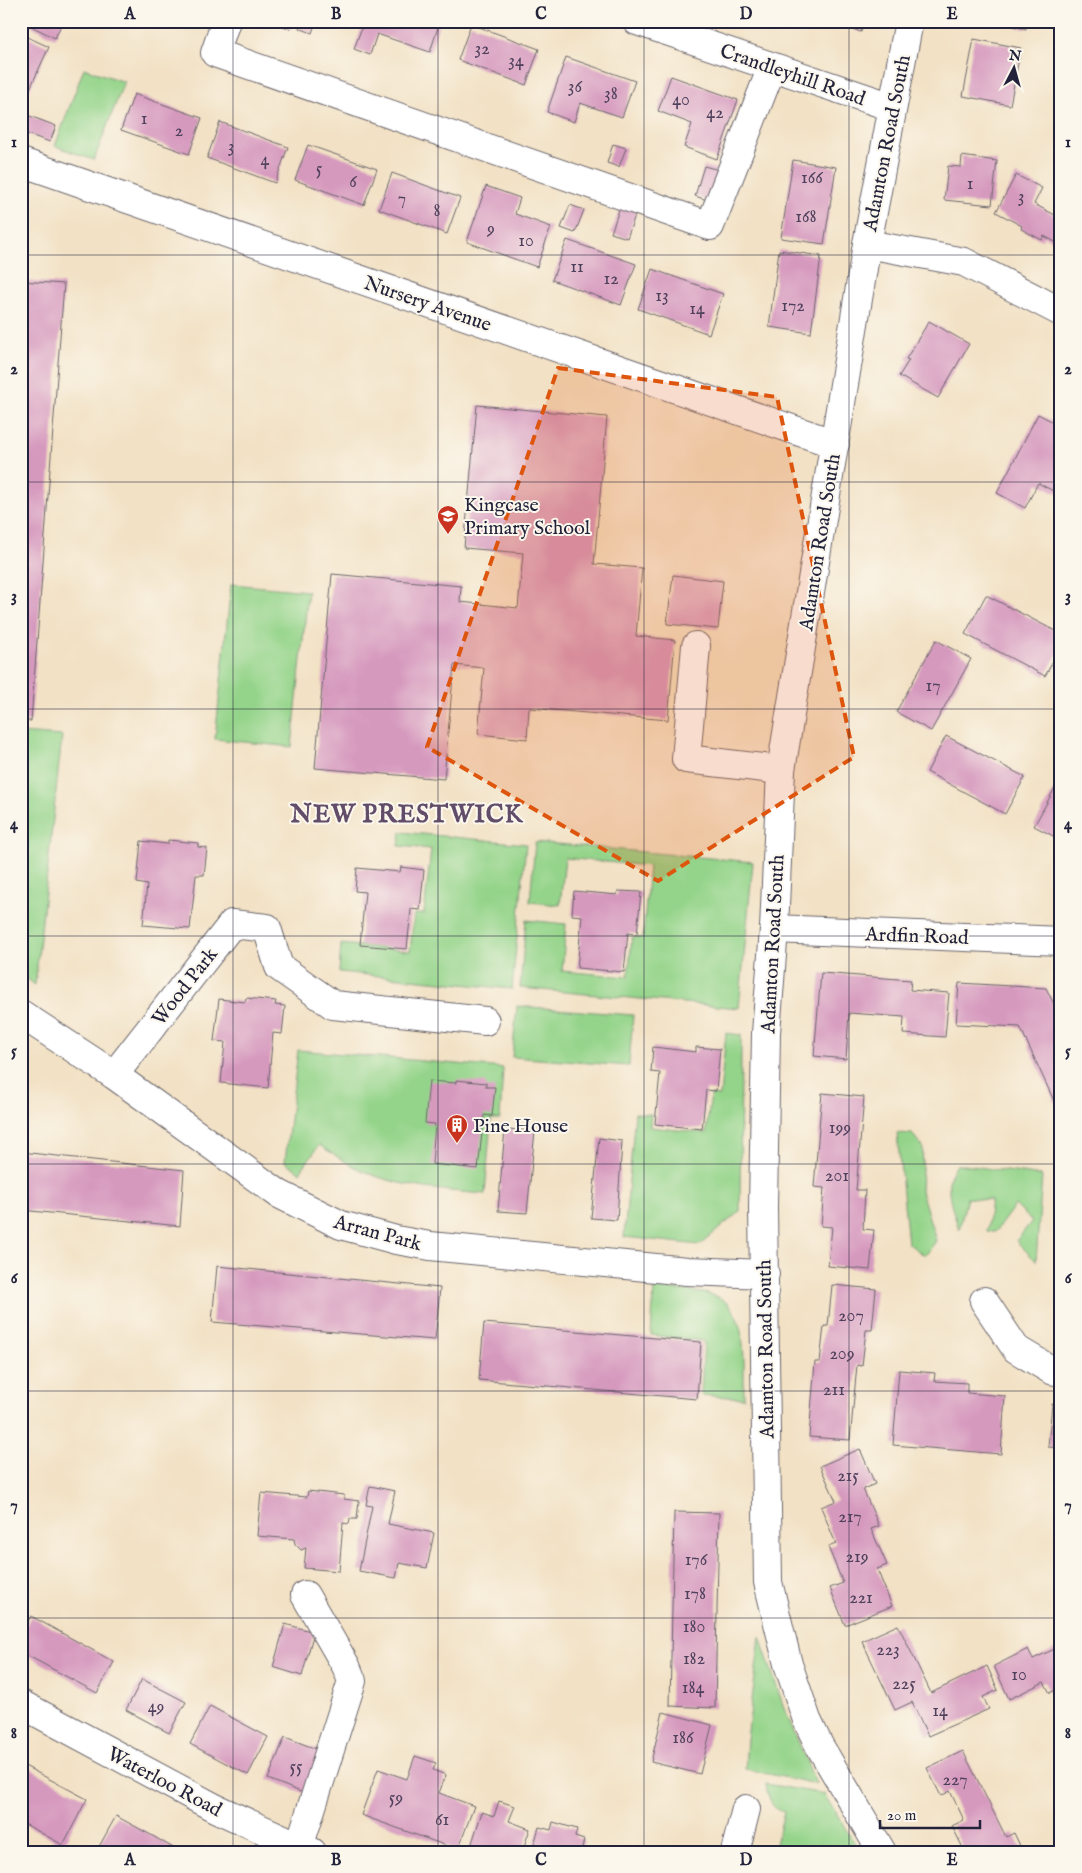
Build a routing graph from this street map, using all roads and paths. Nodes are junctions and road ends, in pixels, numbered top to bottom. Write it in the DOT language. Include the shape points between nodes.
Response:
graph roads {
  1 [pos="226,21"];
  2 [pos="637,21"];
  3 [pos="909,21"];
  4 [pos="772,68"];
  5 [pos="892,107"];
  6 [pos="21,162"];
  7 [pos="867,244"];
  8 [pos="1061,312"];
  9 [pos="835,444"];
  10 [pos="696,646"];
  11 [pos="782,770"];
  12 [pos="774,929"];
  13 [pos="1061,941"];
  14 [pos="21,1014"];
  15 [pos="485,1021"];
  16 [pos="114,1075"];
  17 [pos="765,1274"];
  18 [pos="984,1301"];
  19 [pos="1061,1372"];
  20 [pos="305,1595"];
  21 [pos="21,1704"];
  22 [pos="746,1808"];
  23 [pos="305,1849"];
  24 [pos="735,1852"];
  25 [pos="882,1852"];
  1 -- 4 [label="street" via="215,53 710,226"];
  2 -- 4 [label="street, Crandleyhill Road"];
  3 -- 5 [label="street, Adamton Road South"];
  4 -- 5 [label="street, Crandleyhill Road"];
  5 -- 7 [label="street, Adamton Road South"];
  6 -- 9 [label="street, Nursery Avenue"];
  7 -- 8 [label="street" via="964,262"];
  7 -- 9 [label="street, Adamton Road South"];
  9 -- 11 [label="street, Adamton Road South"];
  10 -- 11 [label="street" via="686,759"];
  11 -- 12 [label="street, Adamton Road South"];
  12 -- 13 [label="street, Ardfin Road"];
  12 -- 17 [label="street, Adamton Road South" via="766,1033"];
  14 -- 16 [label="street, Arran Park"];
  15 -- 16 [label="street, Wood Park" via="333,1005 278,967 267,928 232,924"];
  16 -- 17 [label="street, Arran Park" via="279,1194 342,1225 430,1246 687,1271"];
  17 -- 25 [label="street, Adamton Road South" via="768,1582 788,1664 807,1720"];
  18 -- 19 [label="street" via="1016,1349 1051,1370"];
  20 -- 23 [label="street" via="352,1681"];
  21 -- 23 [label="street, Waterloo Road" via="215,1808"];
  22 -- 24 [label="street"];
}
